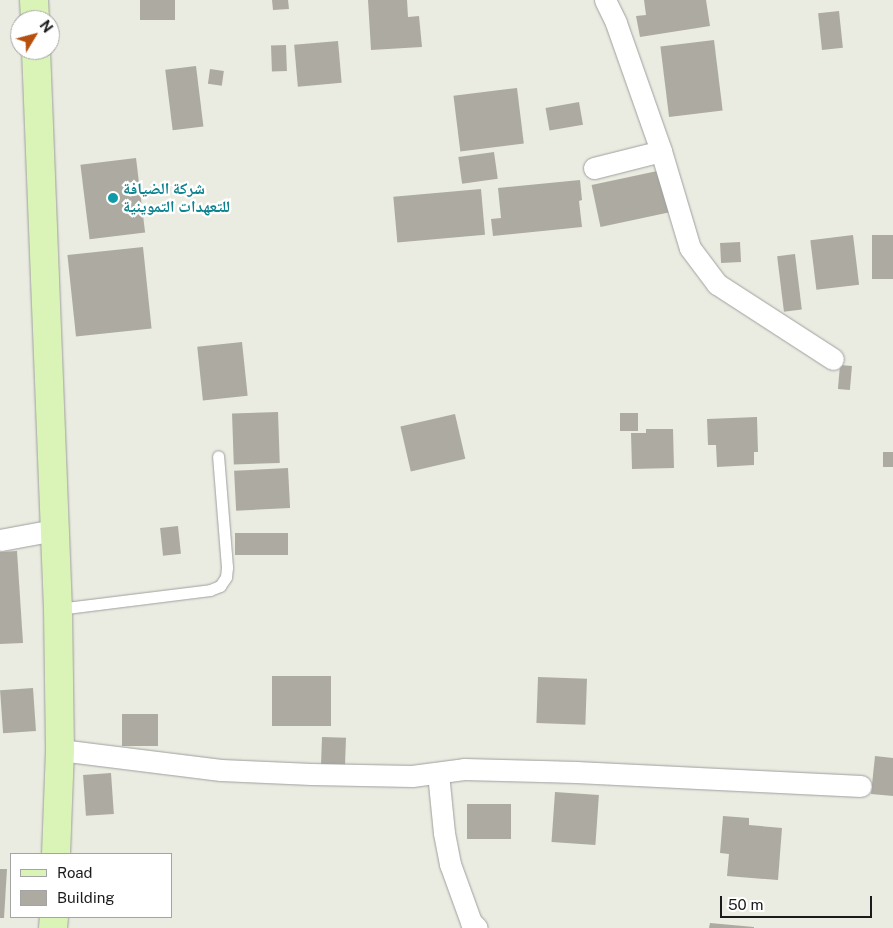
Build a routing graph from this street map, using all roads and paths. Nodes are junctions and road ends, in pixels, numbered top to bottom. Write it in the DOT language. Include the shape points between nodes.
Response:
graph roads {
  1 [pos="605,0"];
  2 [pos="36,60"];
  3 [pos="661,151"];
  4 [pos="594,168"];
  5 [pos="832,359"];
  6 [pos="218,456"];
  7 [pos="54,530"];
  8 [pos="0,540"];
  9 [pos="58,609"];
  10 [pos="60,750"];
  11 [pos="438,773"];
  12 [pos="861,786"];
  13 [pos="56,853"];
  14 [pos="477,928"];
  1 -- 3 [label="street"];
  2 -- 7 [label="street"];
  3 -- 4 [label="street"];
  3 -- 5 [label="street" via="690,248 706,271 717,284"];
  6 -- 9 [label="lane" via="227,567 226,577 220,586 210,590"];
  7 -- 8 [label="street"];
  7 -- 9 [label="street"];
  9 -- 10 [label="street"];
  10 -- 11 [label="street" via="221,770 380,776"];
  10 -- 13 [label="street"];
  11 -- 12 [label="street" via="464,769 576,772"];
  11 -- 14 [label="street" via="450,864 468,914"];
}
